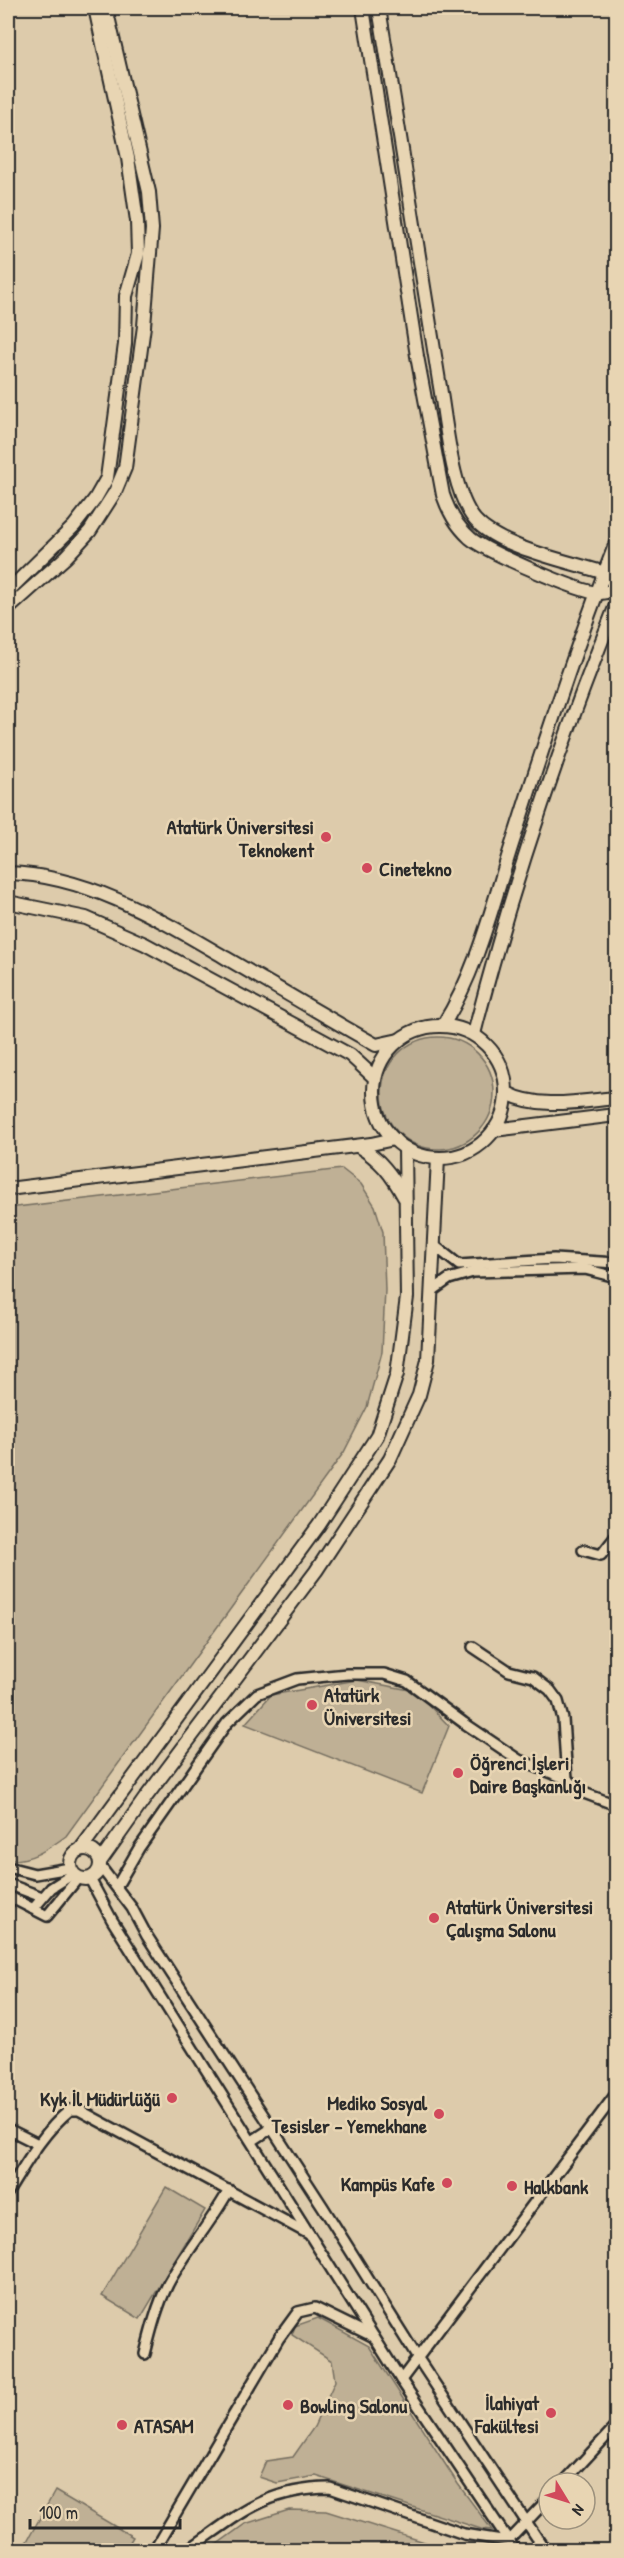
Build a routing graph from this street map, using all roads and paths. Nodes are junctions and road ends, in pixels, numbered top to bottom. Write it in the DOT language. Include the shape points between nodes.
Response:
graph roads {
  1 [pos="95,8"];
  2 [pos="106,8"];
  3 [pos="363,8"];
  4 [pos="379,8"];
  5 [pos="129,289"];
  6 [pos="147,292"];
  7 [pos="125,304"];
  8 [pos="145,309"];
  9 [pos="616,543"];
  10 [pos="604,573"];
  11 [pos="616,583"];
  12 [pos="616,590"];
  13 [pos="8,591"];
  14 [pos="597,593"];
  15 [pos="616,605"];
  16 [pos="8,609"];
  17 [pos="8,873"];
  18 [pos="8,902"];
  19 [pos="443,1025"];
  20 [pos="474,1034"];
  21 [pos="399,1040"];
  22 [pos="375,1078"];
  23 [pos="507,1093"];
  24 [pos="616,1098"];
  25 [pos="616,1115"];
  26 [pos="494,1130"];
  27 [pos="394,1139"];
  28 [pos="358,1146"];
  29 [pos="405,1148"];
  30 [pos="438,1158"];
  31 [pos="8,1189"];
  32 [pos="405,1200"];
  33 [pos="435,1246"];
  34 [pos="616,1263"];
  35 [pos="616,1277"];
  36 [pos="432,1291"];
  37 [pos="616,1536"];
  38 [pos="583,1550"];
  39 [pos="473,1647"];
  40 [pos="567,1779"];
  41 [pos="616,1805"];
  42 [pos="80,1850"];
  43 [pos="100,1864"];
  44 [pos="8,1867"];
  45 [pos="78,1875"];
  46 [pos="8,1884"];
  47 [pos="117,1886"];
  48 [pos="8,1896"];
  49 [pos="42,1897"];
  50 [pos="33,1909"];
  51 [pos="180,1988"];
  52 [pos="164,2001"];
  53 [pos="616,2094"];
  54 [pos="272,2128"];
  55 [pos="8,2129"];
  56 [pos="252,2141"];
  57 [pos="38,2144"];
  58 [pos="229,2190"];
  59 [pos="8,2192"];
  60 [pos="311,2235"];
  61 [pos="376,2338"];
  62 [pos="145,2354"];
  63 [pos="417,2357"];
  64 [pos="401,2380"];
  65 [pos="616,2426"];
  66 [pos="574,2471"];
  67 [pos="537,2511"];
  68 [pos="526,2523"];
  69 [pos="507,2541"];
  70 [pos="154,2550"];
  71 [pos="188,2550"];
  72 [pos="515,2550"];
  73 [pos="545,2550"];
  1 -- 5 [label="main road" via="128,158 137,221 138,254"];
  2 -- 6 [label="main road" via="149,192 152,229"];
  3 -- 14 [label="main road" via="417,356 446,504 472,540 534,570"];
  4 -- 10 [label="main road" via="460,494 474,519 492,535"];
  5 -- 6 [label="main road"];
  5 -- 7 [label="main road"];
  6 -- 8 [label="main road"];
  7 -- 8 [label="main road" via="131,309"];
  7 -- 13 [label="main road" via="125,344 107,478 74,526"];
  8 -- 16 [label="main road" via="125,468 115,492 90,531"];
  9 -- 10 [label="main road"];
  10 -- 11 [label="main road"];
  10 -- 14 [label="main road"];
  12 -- 14 [label="main road"];
  14 -- 19 [label="main road" via="481,940 457,1003"];
  15 -- 20 [label="main road" via="552,775"];
  17 -- 21 [label="main road" via="36,874 105,894 165,922 376,1045"];
  18 -- 22 [label="main road" via="86,918 145,944 350,1056"];
  19 -- 20 [label="main road"];
  19 -- 21 [label="main road" via="412,1032"];
  20 -- 23 [label="main road" via="491,1048 502,1067"];
  21 -- 22 [label="main road"];
  22 -- 27 [label="main road" via="378,1113"];
  23 -- 24 [label="main road" via="522,1101"];
  23 -- 26 [label="main road"];
  25 -- 26 [label="main road"];
  26 -- 30 [label="main road" via="479,1146 460,1155"];
  27 -- 28 [label="main road"];
  27 -- 29 [label="main road"];
  28 -- 31 [label="main road"];
  28 -- 32 [label="main road" via="388,1169"];
  29 -- 30 [label="main road"];
  29 -- 32 [label="main road"];
  30 -- 33 [label="main road"];
  32 -- 42 [label="main road" via="407,1297 397,1374 377,1436 305,1544"];
  33 -- 34 [label="street" via="459,1266 554,1259"];
  33 -- 36 [label="main road"];
  35 -- 36 [label="street" via="585,1269 473,1272 449,1279"];
  36 -- 43 [label="main road" via="428,1360 419,1395 390,1459 316,1571"];
  37 -- 38 [label="street" via="601,1556"];
  39 -- 40 [label="street" via="509,1671 533,1677 558,1701"];
  40 -- 41 [label="street" via="584,1793"];
  40 -- 47 [label="street" via="519,1760 407,1681 384,1674 297,1679 257,1694 227,1723 145,1839"];
  42 -- 43 [label="main road" via="94,1851"];
  42 -- 45 [label="main road" via="71,1858"];
  43 -- 45 [label="main road" via="97,1874"];
  43 -- 47 [label="street"];
  44 -- 45 [label="street" via="35,1874"];
  45 -- 49 [label="street"];
  45 -- 50 [label="street" via="47,1916"];
  45 -- 52 [label="street"];
  46 -- 49 [label="street"];
  47 -- 51 [label="street"];
  48 -- 50 [label="street"];
  49 -- 50 [label="street"];
  51 -- 52 [label="street"];
  51 -- 54 [label="street"];
  52 -- 56 [label="street"];
  53 -- 63 [label="street"];
  54 -- 56 [label="street"];
  54 -- 63 [label="street"];
  55 -- 57 [label="street"];
  56 -- 60 [label="street"];
  57 -- 58 [label="street" via="56,2121 70,2110 79,2110"];
  57 -- 59 [label="street"];
  58 -- 60 [label="street"];
  58 -- 62 [label="street" via="168,2284"];
  60 -- 61 [label="street"];
  61 -- 64 [label="street"];
  61 -- 70 [label="street" via="315,2308 298,2312"];
  63 -- 64 [label="street"];
  63 -- 68 [label="street"];
  64 -- 69 [label="street"];
  65 -- 66 [label="street"];
  67 -- 68 [label="street"];
  68 -- 69 [label="street"];
  68 -- 73 [label="street"];
  69 -- 71 [label="street" via="464,2534 330,2488 308,2488 280,2493 253,2505"];
  69 -- 72 [label="street"];
}
